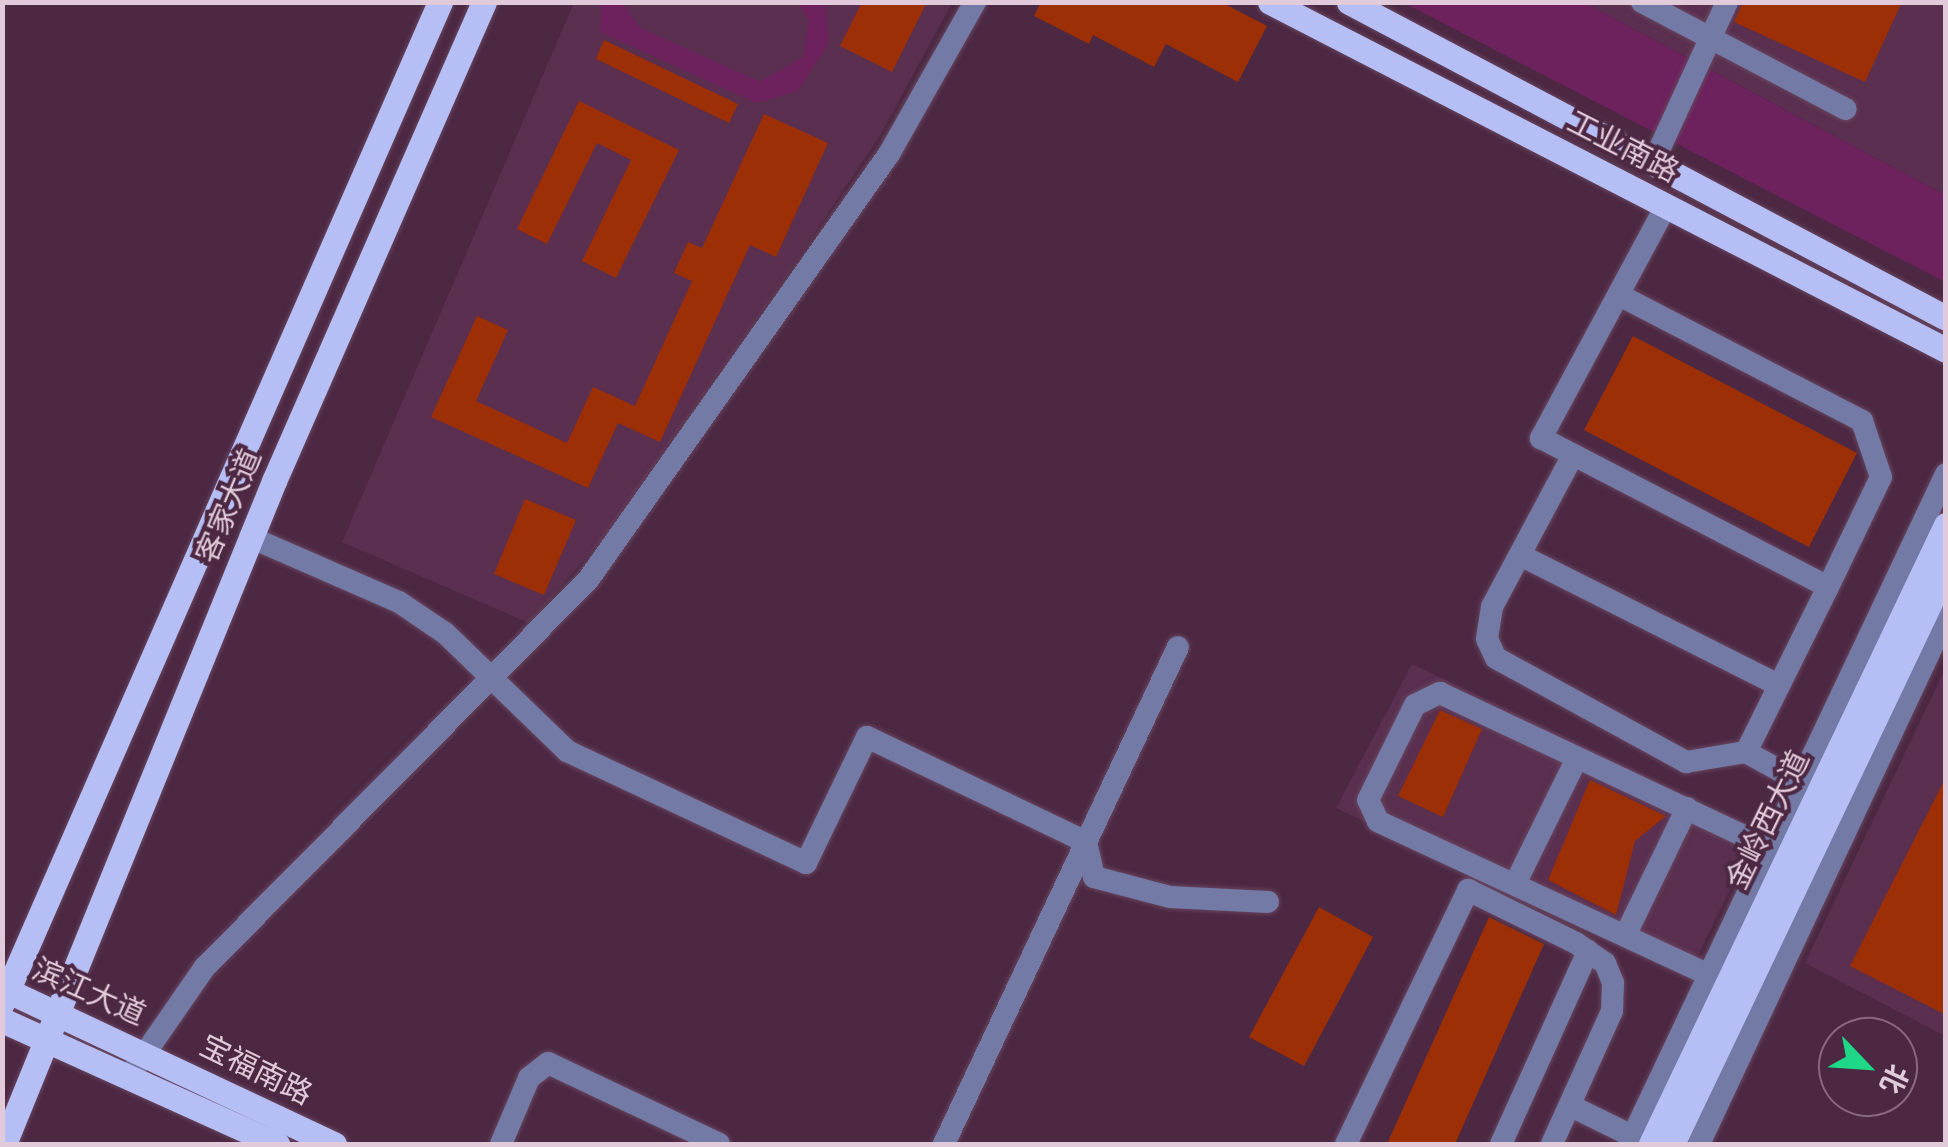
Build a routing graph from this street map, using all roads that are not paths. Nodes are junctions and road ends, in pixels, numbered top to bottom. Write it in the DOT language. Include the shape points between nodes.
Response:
graph roads {
  1 [pos="440,2"];
  2 [pos="484,2"];
  3 [pos="975,2"];
  4 [pos="1270,2"];
  5 [pos="1350,2"];
  6 [pos="1642,2"];
  7 [pos="1727,2"];
  8 [pos="1711,38"];
  9 [pos="1846,110"];
  10 [pos="1653,163"];
  11 [pos="1666,206"];
  12 [pos="1618,295"];
  13 [pos="1946,318"];
  14 [pos="1946,350"];
  15 [pos="1573,454"];
  16 [pos="1946,474"];
  17 [pos="1946,525"];
  18 [pos="250,537"];
  19 [pos="1520,555"];
  20 [pos="1946,568"];
  21 [pos="1828,588"];
  22 [pos="1946,617"];
  23 [pos="1178,647"];
  24 [pos="493,682"];
  25 [pos="1779,685"];
  26 [pos="1746,752"];
  27 [pos="1576,760"];
  28 [pos="1799,780"];
  29 [pos="1687,808"];
  30 [pos="1086,842"];
  31 [pos="1768,847"];
  32 [pos="1515,884"];
  33 [pos="1268,902"];
  34 [pos="1626,934"];
  35 [pos="1588,951"];
  36 [pos="1707,974"];
  37 [pos="4,994"];
  38 [pos="57,1013"];
  39 [pos="2,1020"];
  40 [pos="46,1039"];
  41 [pos="149,1054"];
  42 [pos="130,1075"];
  43 [pos="1571,1106"];
  44 [pos="684,1138"];
  45 [pos="1638,1142"];
  46 [pos="4,1144"];
  47 [pos="277,1144"];
  48 [pos="334,1144"];
  49 [pos="500,1144"];
  50 [pos="719,1144"];
  51 [pos="944,1144"];
  52 [pos="1346,1144"];
  53 [pos="1500,1144"];
  54 [pos="1552,1144"];
  55 [pos="1672,1144"];
  56 [pos="1699,1144"];
  1 -- 37 [label="main road, 客家大道"];
  2 -- 18 [label="main road, 客家大道"];
  3 -- 24 [label="street" via="889,154 672,468 588,580"];
  4 -- 11 [label="main road, 工业南路"];
  5 -- 10 [label="main road, 工业南路"];
  6 -- 8 [label="street"];
  7 -- 8 [label="street"];
  8 -- 9 [label="street"];
  8 -- 10 [label="street"];
  10 -- 13 [label="main road, 工业南路"];
  11 -- 12 [label="street"];
  11 -- 14 [label="main road, 工业南路"];
  12 -- 15 [label="street" via="1542,438"];
  12 -- 21 [label="street" via="1862,421 1881,477"];
  15 -- 19 [label="street"];
  15 -- 21 [label="street"];
  16 -- 28 [label="street"];
  17 -- 45 [label="main road, 金岭西大道"];
  18 -- 24 [label="street" via="399,602"];
  18 -- 38 [label="main road, 客家大道"];
  19 -- 25 [label="street"];
  19 -- 26 [label="street" via="1492,607 1487,639 1505,666 1686,762"];
  20 -- 55 [label="main road, 金岭西大道"];
  21 -- 25 [label="street"];
  22 -- 56 [label="street"];
  23 -- 30 [label="street"];
  24 -- 30 [label="street" via="567,751 806,864 868,737"];
  24 -- 41 [label="street" via="204,967"];
  25 -- 26 [label="street"];
  26 -- 28 [label="street"];
  27 -- 29 [label="street"];
  27 -- 32 [label="street"];
  27 -- 32 [label="street" via="1440,694 1426,694 1407,721 1368,810"];
  28 -- 31 [label="street"];
  29 -- 31 [label="street"];
  29 -- 34 [label="street"];
  30 -- 33 [label="street" via="1094,877 1170,897"];
  30 -- 51 [label="street"];
  31 -- 36 [label="street"];
  32 -- 34 [label="street"];
  34 -- 36 [label="street"];
  35 -- 43 [label="street" via="1613,983 1612,1011"];
  35 -- 52 [label="street" via="1468,890"];
  35 -- 53 [label="street"];
  36 -- 45 [label="street"];
  37 -- 38 [label="main road, 滨江大道"];
  38 -- 40 [label="main road, 客家大道"];
  38 -- 41 [label="main road, 滨江大道"];
  39 -- 40 [label="main road, 宝福南路"];
  40 -- 42 [label="main road, 宝福南路"];
  40 -- 46 [label="main road, 客家大道"];
  41 -- 42 [label="street"];
  41 -- 48 [label="main road, 宝福南路"];
  42 -- 47 [label="main road, 宝福南路"];
  43 -- 45 [label="street"];
  43 -- 54 [label="street"];
  44 -- 49 [label="street" via="548,1063 530,1078"];
  44 -- 50 [label="street"];
}
